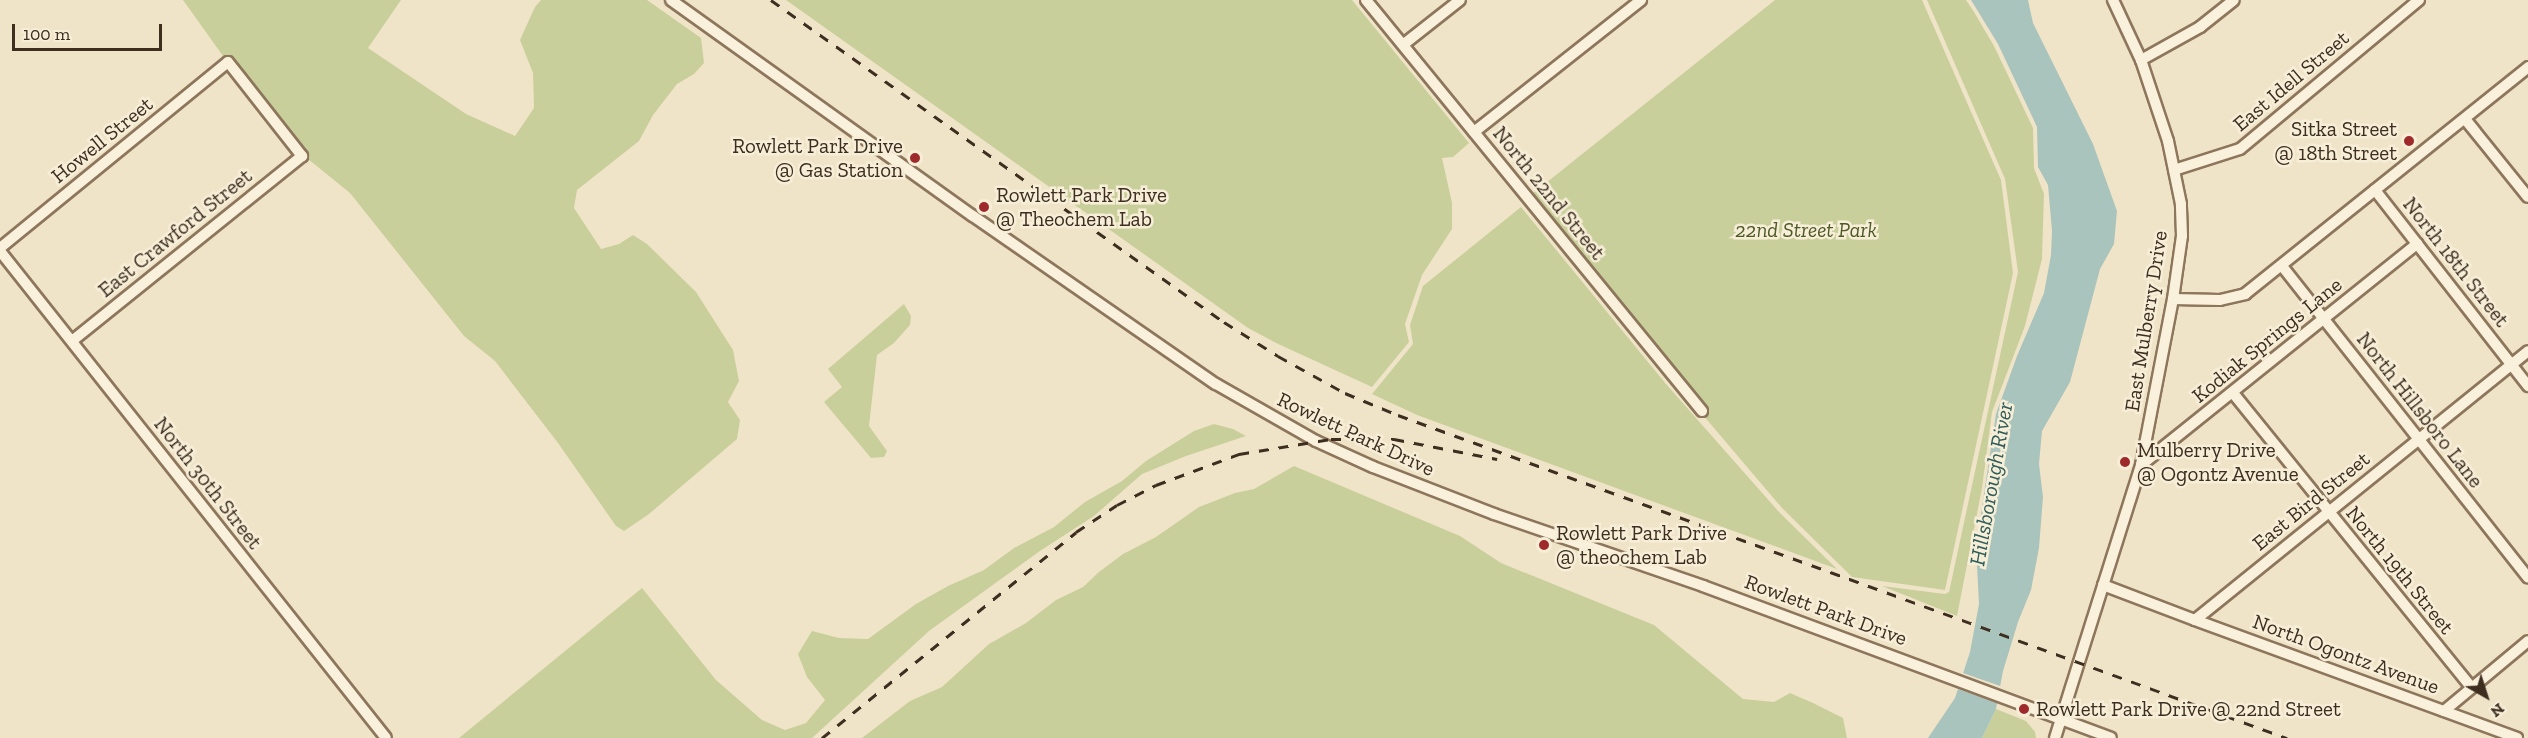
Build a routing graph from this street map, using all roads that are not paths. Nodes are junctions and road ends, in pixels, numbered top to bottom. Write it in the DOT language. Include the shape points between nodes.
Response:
graph roads {
  1 [pos="671,0"];
  2 [pos="1366,0"];
  3 [pos="1460,0"];
  4 [pos="1641,0"];
  5 [pos="2114,0"];
  6 [pos="2234,0"];
  7 [pos="2419,0"];
  8 [pos="1404,44"];
  9 [pos="2141,60"];
  10 [pos="2528,67"];
  11 [pos="2465,118"];
  12 [pos="1474,132"];
  13 [pos="302,156"];
  14 [pos="2174,170"];
  15 [pos="2376,190"];
  16 [pos="2528,196"];
  17 [pos="2417,244"];
  18 [pos="0,249"];
  19 [pos="2282,266"];
  20 [pos="2173,299"];
  21 [pos="2324,320"];
  22 [pos="72,341"];
  23 [pos="2528,351"];
  24 [pos="2511,365"];
  25 [pos="2528,386"];
  26 [pos="2233,393"];
  27 [pos="1702,411"];
  28 [pos="2418,438"];
  29 [pos="2141,465"];
  30 [pos="2328,512"];
  31 [pos="2528,578"];
  32 [pos="2103,585"];
  33 [pos="2195,620"];
  34 [pos="2528,641"];
  35 [pos="2470,687"];
  36 [pos="2444,711"];
  37 [pos="2060,719"];
  38 [pos="386,738"];
  39 [pos="2055,738"];
  40 [pos="2111,738"];
  41 [pos="2517,738"];
  1 -- 37 [label="street, Rowlett Park Drive" via="973,216 1216,384 1272,418 1413,483"];
  2 -- 8 [label="street, North 22nd Street"];
  3 -- 8 [label="street"];
  4 -- 12 [label="street"];
  5 -- 9 [label="street, East Mulberry Drive"];
  6 -- 9 [label="street" via="2200,27"];
  7 -- 14 [label="street, East Idell Street" via="2240,149"];
  8 -- 12 [label="street, North 22nd Street"];
  9 -- 14 [label="street, East Mulberry Drive"];
  10 -- 11 [label="street"];
  11 -- 15 [label="street"];
  11 -- 16 [label="street"];
  12 -- 27 [label="street, North 22nd Street"];
  13 -- 18 [label="street, Howell Street" via="228,62"];
  13 -- 22 [label="street, East Crawford Street"];
  14 -- 20 [label="street, East Mulberry Drive" via="2182,236"];
  15 -- 17 [label="street, North 18th Street"];
  15 -- 19 [label="street"];
  17 -- 21 [label="street, Kodiak Springs Lane"];
  17 -- 24 [label="street, North 18th Street"];
  18 -- 22 [label="street, North 30th Street"];
  19 -- 20 [label="street" via="2245,294 2220,300"];
  19 -- 21 [label="street, North Hillsboro Lane"];
  20 -- 29 [label="street, East Mulberry Drive"];
  21 -- 26 [label="street, Kodiak Springs Lane"];
  21 -- 28 [label="street, North Hillsboro Lane"];
  22 -- 38 [label="street, North 30th Street"];
  23 -- 24 [label="street, East Bird Street"];
  24 -- 25 [label="street, North 18th Street"];
  24 -- 28 [label="street, East Bird Street"];
  26 -- 29 [label="street, Kodiak Springs Lane"];
  26 -- 30 [label="street, North 19th Street"];
  28 -- 30 [label="street, East Bird Street"];
  28 -- 31 [label="street, North Hillsboro Lane"];
  29 -- 32 [label="street, East Mulberry Drive"];
  30 -- 33 [label="street, East Bird Street"];
  30 -- 35 [label="street, North 19th Street"];
  32 -- 33 [label="street"];
  32 -- 37 [label="street, East Mulberry Drive"];
  33 -- 36 [label="street, North Ogontz Avenue"];
  34 -- 35 [label="street"];
  35 -- 36 [label="street"];
  36 -- 41 [label="street, North Ogontz Avenue"];
  37 -- 39 [label="street"];
  37 -- 40 [label="street, Rowlett Park Drive"];
}
